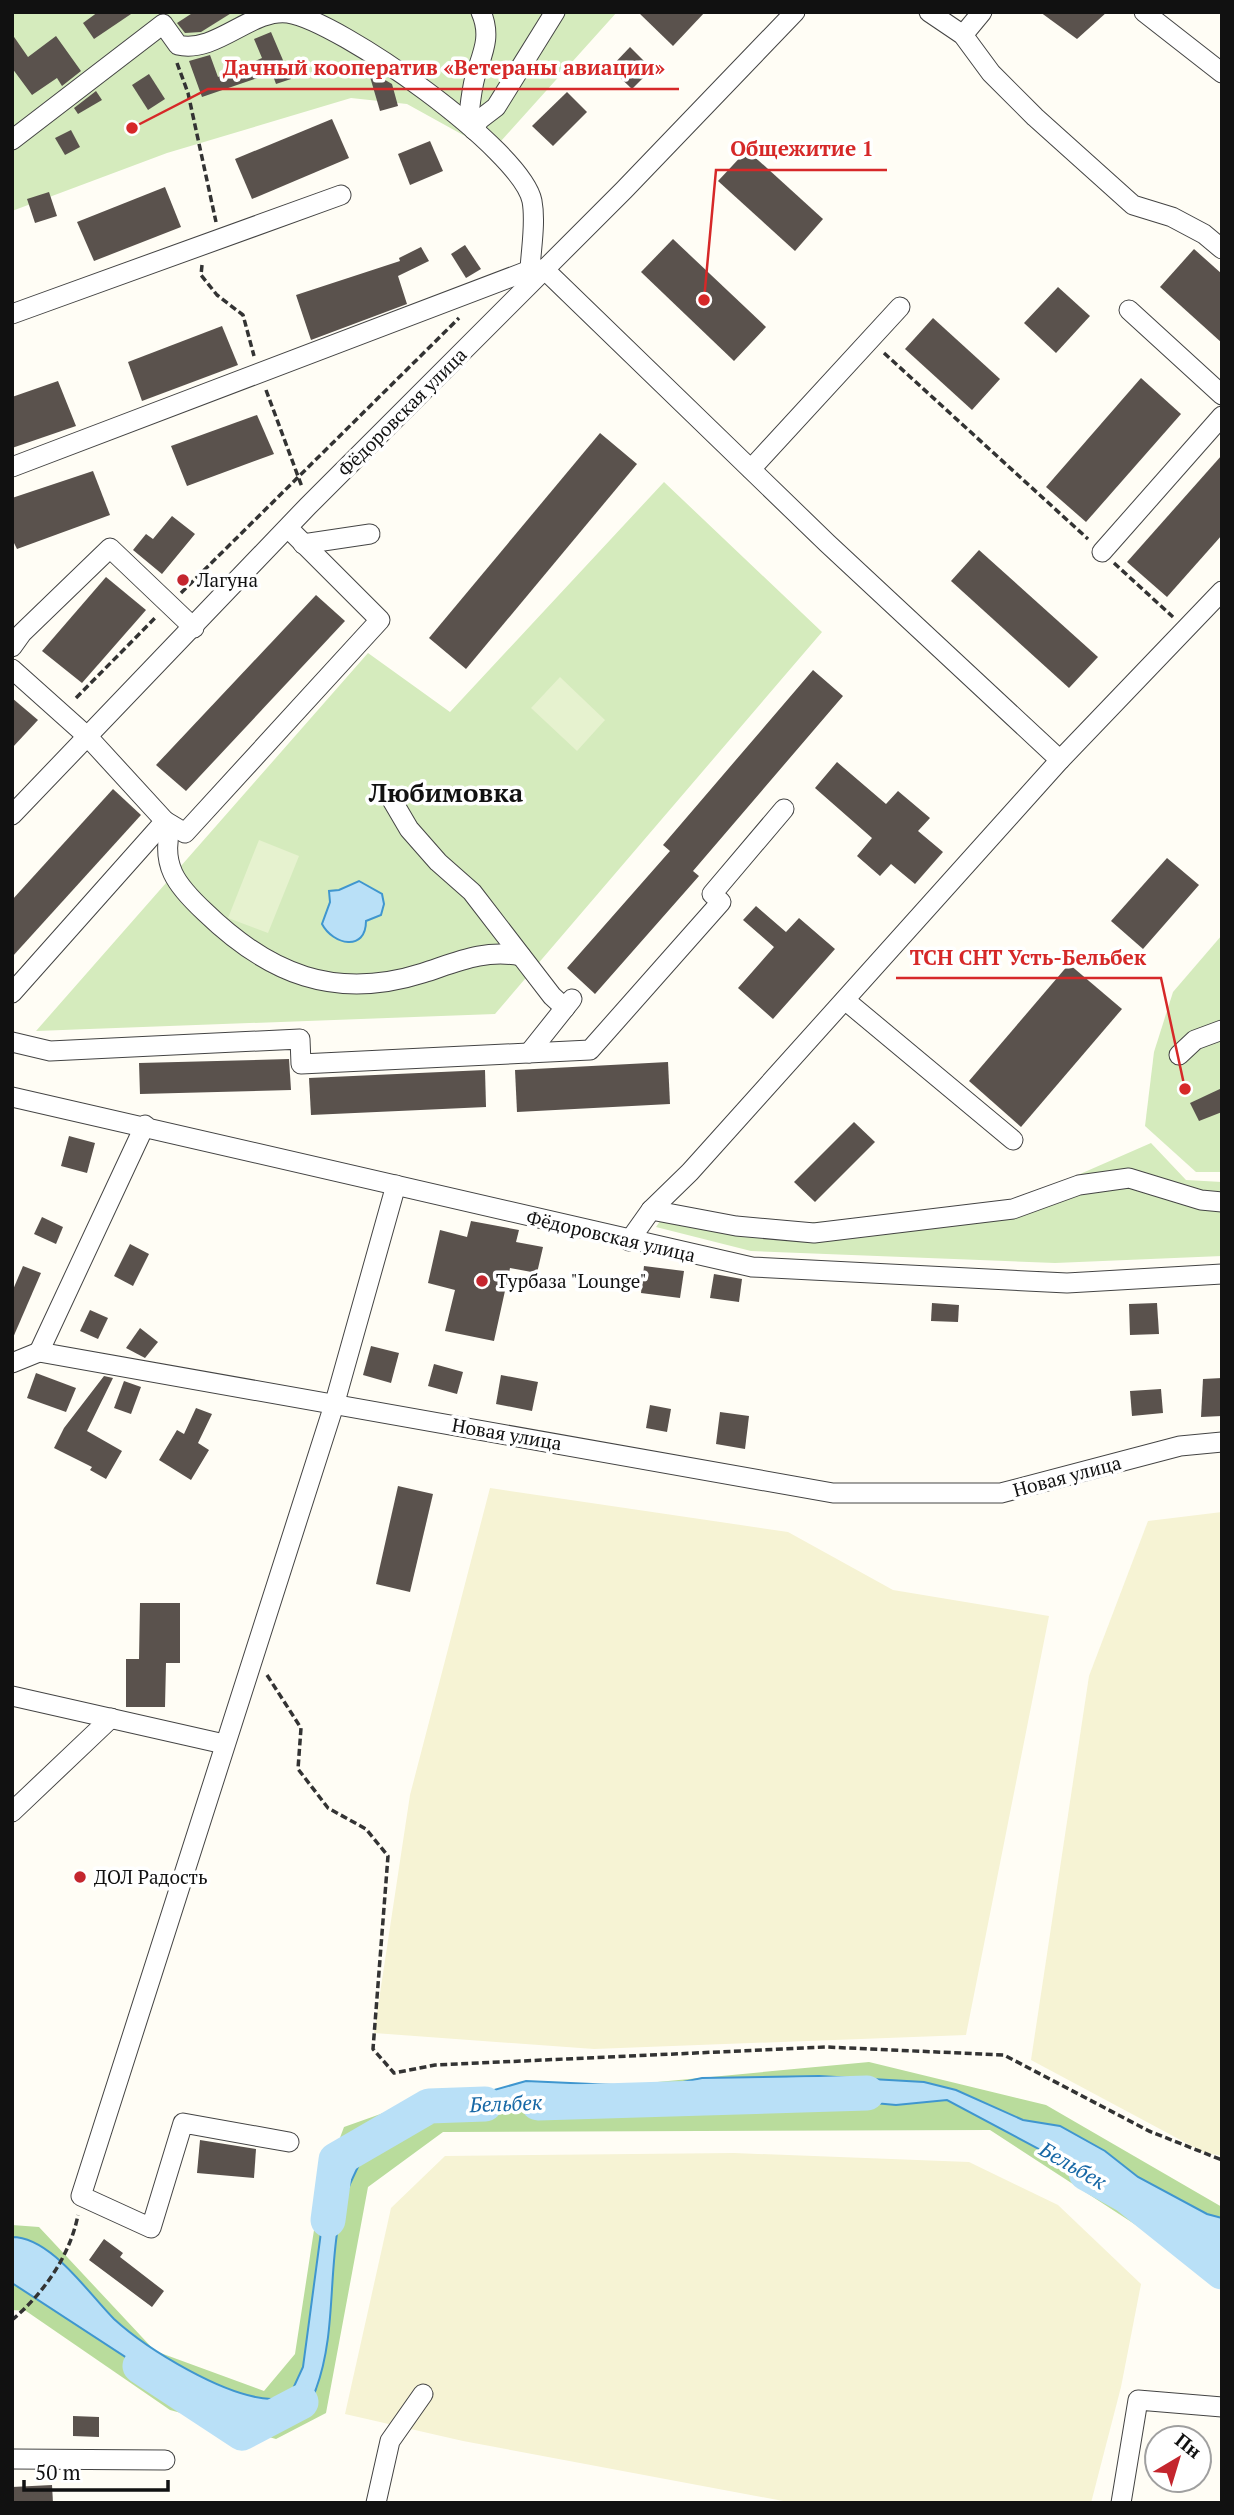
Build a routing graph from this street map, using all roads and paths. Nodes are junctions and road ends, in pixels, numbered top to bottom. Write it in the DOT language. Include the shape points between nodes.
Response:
graph roads {
  1 [pos="481,12"];
  2 [pos="555,12"];
  3 [pos="795,12"];
  4 [pos="929,12"];
  5 [pos="982,12"];
  6 [pos="1144,12"];
  7 [pos="963,35"];
  8 [pos="177,45"];
  9 [pos="1222,74"];
  10 [pos="471,126"];
  11 [pos="12,140"];
  12 [pos="341,195"];
  13 [pos="219,239"];
  14 [pos="1222,249"];
  15 [pos="537,270"];
  16 [pos="900,307"];
  17 [pos="466,310"];
  18 [pos="1129,310"];
  19 [pos="12,314"];
  20 [pos="870,340"];
  21 [pos="259,373"];
  22 [pos="1222,394"];
  23 [pos="1222,416"];
  24 [pos="12,467"];
  25 [pos="751,469"];
  26 [pos="300,478"];
  27 [pos="308,506"];
  28 [pos="288,528"];
  29 [pos="370,534"];
  30 [pos="303,544"];
  31 [pos="1102,551"];
  32 [pos="1222,591"];
  33 [pos="169,604"];
  34 [pos="194,628"];
  35 [pos="1186,628"];
  36 [pos="15,637"];
  37 [pos="12,668"];
  38 [pos="76,698"];
  39 [pos="88,737"];
  40 [pos="1059,760"];
  41 [pos="392,800"];
  42 [pos="784,808"];
  43 [pos="12,815"];
  44 [pos="168,823"];
  45 [pos="521,956"];
  46 [pos="12,993"];
  47 [pos="845,1000"];
  48 [pos="1222,1030"];
  49 [pos="12,1042"];
  50 [pos="529,1053"];
  51 [pos="1179,1055"];
  52 [pos="12,1097"];
  53 [pos="145,1125"];
  54 [pos="1013,1140"];
  55 [pos="396,1185"];
  56 [pos="1222,1202"];
  57 [pos="651,1210"];
  58 [pos="629,1241"];
  59 [pos="1222,1274"];
  60 [pos="39,1352"];
  61 [pos="12,1363"];
  62 [pos="335,1402"];
  63 [pos="1222,1442"];
  64 [pos="258,1648"];
  65 [pos="12,1696"];
  66 [pos="111,1718"];
  67 [pos="224,1744"];
  68 [pos="12,1812"];
  69 [pos="289,2141"];
  70 [pos="1222,2160"];
  71 [pos="82,2196"];
  72 [pos="12,2320"];
  73 [pos="423,2394"];
  74 [pos="1222,2407"];
  75 [pos="12,2459"];
  76 [pos="165,2460"];
  77 [pos="376,2503"];
  78 [pos="1121,2503"];
  1 -- 10 [label="street" via="486,50 475,78"];
  2 -- 10 [label="street" via="496,107"];
  3 -- 15 [label="street, Фёдоровская улица"];
  4 -- 7 [label="street"];
  5 -- 7 [label="street"];
  6 -- 9 [label="street"];
  7 -- 14 [label="street" via="991,73 1133,205 1172,217"];
  8 -- 10 [label="street" via="201,46 286,13 369,51"];
  8 -- 11 [label="street" via="163,24"];
  8 -- 13 [label="path" via="176,61 188,93"];
  10 -- 15 [label="street" via="516,172 532,200"];
  12 -- 13 [label="street"];
  13 -- 19 [label="street"];
  13 -- 21 [label="path" via="203,258 201,275 243,315"];
  15 -- 21 [label="street"];
  15 -- 25 [label="street"];
  15 -- 27 [label="street, Фёдоровская улица"];
  16 -- 20 [label="street"];
  17 -- 26 [label="path"];
  18 -- 22 [label="street"];
  20 -- 25 [label="street"];
  20 -- 31 [label="path"];
  21 -- 24 [label="street"];
  21 -- 26 [label="path"];
  23 -- 31 [label="street"];
  25 -- 40 [label="street"];
  26 -- 27 [label="path"];
  26 -- 33 [label="path"];
  27 -- 28 [label="street, Фёдоровская улица"];
  28 -- 30 [label="street"];
  28 -- 34 [label="street, Фёдоровская улица"];
  29 -- 30 [label="street"];
  30 -- 44 [label="street" via="380,620 185,833"];
  31 -- 35 [label="path"];
  32 -- 35 [label="street"];
  33 -- 34 [label="street"];
  33 -- 36 [label="street" via="110,548"];
  33 -- 38 [label="path"];
  34 -- 39 [label="street, Фёдоровская улица"];
  35 -- 40 [label="street"];
  37 -- 39 [label="street"];
  39 -- 43 [label="street, Фёдоровская улица"];
  39 -- 44 [label="street"];
  40 -- 47 [label="street"];
  41 -- 45 [label="street" via="409,829 472,892"];
  42 -- 50 [label="street" via="712,894 721,902 590,1050"];
  44 -- 45 [label="street" via="165,847 183,891 214,921 275,965 315,982 387,984 486,953"];
  44 -- 46 [label="street"];
  45 -- 50 [label="street" via="569,1003"];
  47 -- 54 [label="street"];
  47 -- 57 [label="street"];
  48 -- 51 [label="street" via="1195,1040"];
  49 -- 50 [label="street" via="50,1051 300,1039 301,1064"];
  52 -- 53 [label="street, Фёдоровская улица"];
  53 -- 55 [label="street, Фёдоровская улица"];
  53 -- 60 [label="street"];
  55 -- 58 [label="street, Фёдоровская улица"];
  55 -- 62 [label="street"];
  56 -- 57 [label="street" via="1129,1178 1079,1185 1013,1209 814,1233 736,1226"];
  57 -- 58 [label="street"];
  58 -- 59 [label="street, Фёдоровская улица" via="752,1267 1067,1283"];
  60 -- 61 [label="street"];
  60 -- 62 [label="street, Новая улица"];
  62 -- 63 [label="street, Новая улица" via="834,1493 1001,1493 1180,1446"];
  62 -- 64 [label="street"];
  64 -- 67 [label="street"];
  64 -- 70 [label="path" via="263,1668 301,1728 298,1769 328,1808 366,1829 388,1856 373,2049 394,2073 435,2065 826,2047 1004,2055 1149,2131"];
  65 -- 66 [label="street"];
  66 -- 67 [label="street"];
  66 -- 68 [label="street"];
  67 -- 71 [label="street"];
  69 -- 71 [label="street" via="183,2123 151,2228"];
  71 -- 72 [label="path" via="74,2237 37,2299"];
  73 -- 77 [label="street" via="390,2441"];
  74 -- 78 [label="street" via="1138,2400"];
  75 -- 76 [label="street"];
}
